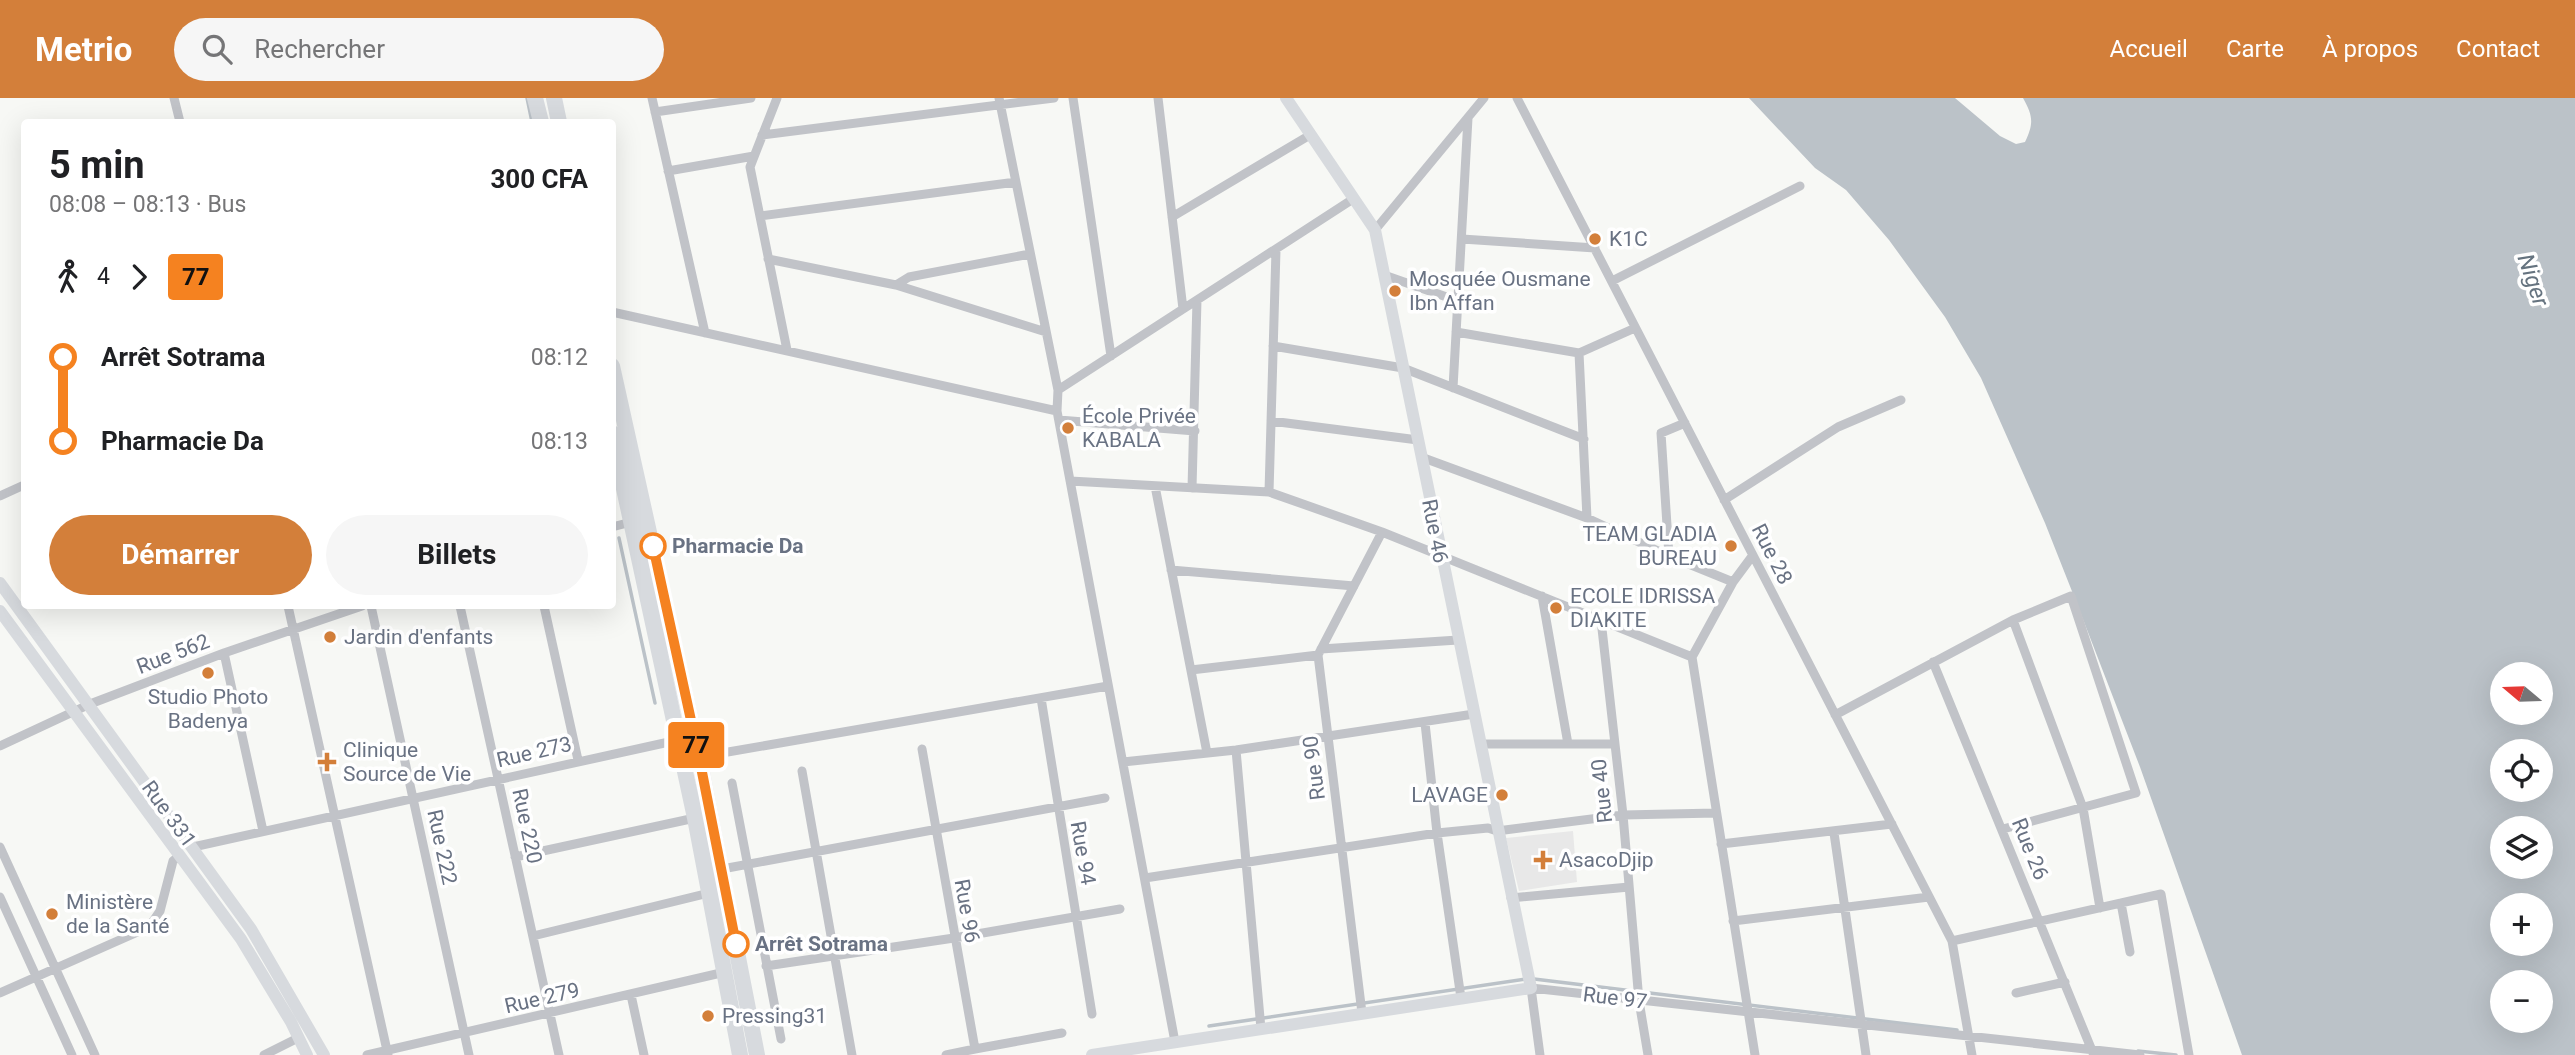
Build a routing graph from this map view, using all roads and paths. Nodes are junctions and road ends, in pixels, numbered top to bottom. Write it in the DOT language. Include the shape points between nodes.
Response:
graph roads {
  1 [pos="174,98"];
  2 [pos="536,98"];
  3 [pos="554,98"];
  4 [pos="652,98"];
  5 [pos="751,98"];
  6 [pos="777,98"];
  7 [pos="1054,98"];
  8 [pos="1073,98"];
  9 [pos="1157,98"];
  10 [pos="1286,98"];
  11 [pos="1484,98"];
  12 [pos="1517,98"];
  13 [pos="1000,102"];
  14 [pos="655,112"];
  15 [pos="1468,118"];
  16 [pos="179,119"];
  17 [pos="540,119"];
  18 [pos="558,119"];
  19 [pos="762,135"];
  20 [pos="1310,135"];
  21 [pos="754,156"];
  22 [pos="668,171"];
  23 [pos="1016,182"];
  24 [pos="1800,186"];
  25 [pos="1353,199"];
  26 [pos="760,216"];
  27 [pos="1172,217"];
  28 [pos="1374,230"];
  29 [pos="1462,239"];
  30 [pos="1595,248"];
  31 [pos="1276,250"];
  32 [pos="1030,254"];
  33 [pos="768,259"];
  34 [pos="1384,275"];
  35 [pos="1612,281"];
  36 [pos="896,285"];
  37 [pos="1197,300"];
  38 [pos="1458,301"];
  39 [pos="1183,309"];
  40 [pos="616,313"];
  41 [pos="1635,328"];
  42 [pos="705,332"];
  43 [pos="1046,332"];
  44 [pos="1456,332"];
  45 [pos="1273,346"];
  46 [pos="787,350"];
  47 [pos="1579,353"];
  48 [pos="1111,356"];
  49 [pos="1403,368"];
  50 [pos="616,388"];
  51 [pos="1453,388"];
  52 [pos="1058,390"];
  53 [pos="1901,400"];
  54 [pos="1058,415"];
  55 [pos="1271,421"];
  56 [pos="1685,423"];
  57 [pos="1195,431"];
  58 [pos="1584,439"];
  59 [pos="1418,440"];
  60 [pos="616,445"];
  61 [pos="1421,457"];
  62 [pos="1070,481"];
  63 [pos="21,486"];
  64 [pos="1155,486"];
  65 [pos="1192,488"];
  66 [pos="1269,492"];
  67 [pos="0,496"];
  68 [pos="1724,500"];
  69 [pos="1587,518"];
  70 [pos="640,520"];
  71 [pos="616,526"];
  72 [pos="1382,532"];
  73 [pos="1440,554"];
  74 [pos="1753,555"];
  75 [pos="1669,556"];
  76 [pos="1171,570"];
  77 [pos="1732,582"];
  78 [pos="0,583"];
  79 [pos="1354,586"];
  80 [pos="1542,596"];
  81 [pos="289,609"];
  82 [pos="353,609"];
  83 [pos="372,609"];
  84 [pos="461,609"];
  85 [pos="545,609"];
  86 [pos="0,611"];
  87 [pos="1601,620"];
  88 [pos="2013,620"];
  89 [pos="294,628"];
  90 [pos="1458,640"];
  91 [pos="1320,652"];
  92 [pos="224,653"];
  93 [pos="1692,657"];
  94 [pos="1933,662"];
  95 [pos="1191,670"];
  96 [pos="1108,686"];
  97 [pos="1041,698"];
  98 [pos="90,705"];
  99 [pos="74,712"];
  100 [pos="1474,715"];
  101 [pos="1835,715"];
  102 [pos="1425,723"];
  103 [pos="1328,737"];
  104 [pos="678,740"];
  105 [pos="1480,744"];
  106 [pos="1568,744"];
  107 [pos="1615,744"];
  108 [pos="0,746"];
  109 [pos="922,749"];
  110 [pos="1236,750"];
  111 [pos="1207,753"];
  112 [pos="699,757"];
  113 [pos="578,760"];
  114 [pos="1123,762"];
  115 [pos="802,771"];
  116 [pos="498,778"];
  117 [pos="732,783"];
  118 [pos="413,797"];
  119 [pos="1105,798"];
  120 [pos="1057,807"];
  121 [pos="2083,807"];
  122 [pos="1716,813"];
  123 [pos="335,815"];
  124 [pos="1623,815"];
  125 [pos="695,818"];
  126 [pos="1892,824"];
  127 [pos="2003,829"];
  128 [pos="935,830"];
  129 [pos="263,831"];
  130 [pos="1497,831"];
  131 [pos="1437,833"];
  132 [pos="1834,833"];
  133 [pos="1721,845"];
  134 [pos="1340,846"];
  135 [pos="193,847"];
  136 [pos="0,848"];
  137 [pos="816,852"];
  138 [pos="180,856"];
  139 [pos="516,857"];
  140 [pos="1245,862"];
  141 [pos="746,864"];
  142 [pos="722,869"];
  143 [pos="1144,878"];
  144 [pos="1629,887"];
  145 [pos="709,893"];
  146 [pos="0,897"];
  147 [pos="1929,897"];
  148 [pos="1511,898"];
  149 [pos="2121,903"];
  150 [pos="1845,908"];
  151 [pos="2100,908"];
  152 [pos="1120,909"];
  153 [pos="1077,915"];
  154 [pos="1733,921"];
  155 [pos="2041,921"];
  156 [pos="533,936"];
  157 [pos="954,938"];
  158 [pos="1952,941"];
  159 [pos="2130,951"];
  160 [pos="834,956"];
  161 [pos="766,966"];
  162 [pos="55,968"];
  163 [pos="724,972"];
  164 [pos="36,977"];
  165 [pos="2065,982"];
  166 [pos="1531,988"];
  167 [pos="0,993"];
  168 [pos="2016,993"];
  169 [pos="631,995"];
  170 [pos="1461,998"];
  171 [pos="1639,1001"];
  172 [pos="1360,1006"];
  173 [pos="1749,1013"];
  174 [pos="550,1014"];
  175 [pos="1092,1014"];
  176 [pos="1260,1021"];
  177 [pos="1862,1025"];
  178 [pos="465,1033"];
  179 [pos="1062,1033"];
  180 [pos="1969,1036"];
  181 [pos="298,1038"];
  182 [pos="780,1039"];
  183 [pos="1175,1042"];
  184 [pos="2041,1044"];
  185 [pos="975,1049"];
  186 [pos="2093,1052"];
  187 [pos="387,1053"];
  188 [pos="72,1055"];
  189 [pos="95,1055"];
  190 [pos="264,1055"];
  191 [pos="307,1055"];
  192 [pos="324,1055"];
  193 [pos="367,1055"];
  194 [pos="470,1055"];
  195 [pos="559,1055"];
  196 [pos="645,1055"];
  197 [pos="740,1055"];
  198 [pos="757,1055"];
  199 [pos="852,1055"];
  200 [pos="946,1055"];
  201 [pos="1092,1055"];
  202 [pos="1540,1055"];
  203 [pos="1648,1055"];
  204 [pos="1755,1055"];
  205 [pos="1866,1055"];
  206 [pos="1972,1055"];
  207 [pos="2044,1055"];
  208 [pos="2140,1055"];
  209 [pos="2189,1055"];
  1 -- 16 [label="street"];
  2 -- 17 [label="highway"];
  3 -- 18 [label="highway"];
  4 -- 14 [label="street"];
  5 -- 14 [label="street"];
  6 -- 19 [label="street"];
  7 -- 13 [label="street"];
  8 -- 48 [label="street"];
  9 -- 27 [label="street"];
  10 -- 20 [label="street, Rue 46"];
  11 -- 15 [label="street"];
  12 -- 30 [label="street, Rue 28"];
  13 -- 19 [label="street"];
  13 -- 23 [label="street"];
  14 -- 22 [label="street"];
  15 -- 28 [label="street"];
  15 -- 29 [label="street"];
  19 -- 21 [label="street"];
  20 -- 25 [label="street, Rue 46"];
  20 -- 27 [label="street"];
  21 -- 22 [label="street"];
  21 -- 26 [label="street" via="750,167"];
  22 -- 42 [label="street"];
  23 -- 26 [label="street"];
  23 -- 32 [label="street"];
  24 -- 35 [label="street"];
  25 -- 28 [label="street, Rue 46"];
  25 -- 31 [label="street"];
  26 -- 33 [label="street"];
  27 -- 39 [label="street"];
  28 -- 34 [label="street, Rue 46"];
  29 -- 30 [label="street"];
  29 -- 38 [label="street"];
  30 -- 35 [label="street, Rue 28"];
  31 -- 37 [label="street"];
  31 -- 45 [label="street"];
  32 -- 36 [label="street" via="909,277"];
  32 -- 43 [label="street"];
  33 -- 36 [label="street"];
  33 -- 46 [label="street"];
  34 -- 38 [label="street"];
  34 -- 49 [label="street, Rue 46"];
  35 -- 41 [label="street, Rue 28"];
  36 -- 43 [label="street"];
  37 -- 39 [label="street"];
  37 -- 57 [label="street"];
  38 -- 44 [label="street"];
  39 -- 48 [label="street"];
  40 -- 42 [label="street"];
  41 -- 47 [label="street"];
  41 -- 56 [label="street, Rue 28"];
  42 -- 46 [label="street"];
  43 -- 52 [label="street"];
  44 -- 47 [label="street"];
  44 -- 51 [label="street"];
  45 -- 49 [label="street"];
  45 -- 55 [label="street"];
  46 -- 54 [label="street"];
  47 -- 58 [label="street"];
  48 -- 52 [label="street"];
  49 -- 51 [label="street"];
  49 -- 59 [label="street, Rue 46"];
  50 -- 70 [label="highway"];
  51 -- 58 [label="street"];
  52 -- 54 [label="street"];
  53 -- 68 [label="street" via="1838,427"];
  54 -- 57 [label="street"];
  54 -- 62 [label="street"];
  55 -- 59 [label="street"];
  55 -- 66 [label="street"];
  56 -- 68 [label="street, Rue 28"];
  56 -- 75 [label="street" via="1661,433"];
  57 -- 65 [label="street"];
  58 -- 69 [label="street"];
  59 -- 61 [label="street, Rue 46"];
  60 -- 70 [label="highway"];
  61 -- 69 [label="street"];
  61 -- 73 [label="street, Rue 46"];
  62 -- 64 [label="street"];
  62 -- 96 [label="street"];
  63 -- 67 [label="street"];
  64 -- 65 [label="street"];
  64 -- 76 [label="street"];
  65 -- 66 [label="street"];
  66 -- 72 [label="street"];
  68 -- 74 [label="street, Rue 28"];
  69 -- 75 [label="street"];
  70 -- 71 [label="street"];
  70 -- 104 [label="highway"];
  70 -- 112 [label="highway"];
  72 -- 73 [label="street"];
  72 -- 79 [label="street"];
  73 -- 80 [label="street"];
  73 -- 90 [label="street, Rue 46"];
  74 -- 77 [label="street"];
  74 -- 101 [label="street, Rue 28"];
  75 -- 77 [label="street"];
  76 -- 79 [label="street"];
  76 -- 95 [label="street"];
  77 -- 93 [label="street"];
  78 -- 98 [label="street, Rue 331"];
  79 -- 91 [label="street"];
  80 -- 87 [label="street"];
  80 -- 106 [label="street"];
  81 -- 89 [label="street"];
  82 -- 89 [label="street, Rue 562"];
  83 -- 118 [label="street, Rue 222"];
  84 -- 116 [label="street, Rue 220"];
  85 -- 113 [label="street"];
  86 -- 99 [label="street, Rue 331"];
  87 -- 93 [label="street"];
  87 -- 107 [label="street, Rue 40"];
  88 -- 94 [label="street"];
  88 -- 121 [label="street"];
  88 -- 121 [label="street" via="2071,596 2136,793"];
  89 -- 92 [label="street, Rue 562"];
  89 -- 123 [label="street"];
  90 -- 91 [label="street"];
  90 -- 100 [label="street, Rue 46"];
  91 -- 95 [label="street"];
  91 -- 103 [label="street, Rue 90"];
  92 -- 98 [label="street, Rue 562"];
  92 -- 129 [label="street"];
  93 -- 122 [label="street"];
  94 -- 101 [label="street"];
  94 -- 127 [label="street, Rue 26"];
  95 -- 111 [label="street"];
  96 -- 97 [label="street"];
  96 -- 114 [label="street"];
  97 -- 112 [label="street"];
  97 -- 120 [label="street, Rue 94"];
  98 -- 99 [label="street, Rue 562"];
  98 -- 135 [label="street, Rue 331"];
  99 -- 108 [label="street, Rue 562"];
  99 -- 138 [label="street, Rue 331"];
  100 -- 102 [label="street"];
  100 -- 105 [label="street, Rue 46"];
  101 -- 126 [label="street, Rue 28"];
  102 -- 103 [label="street"];
  102 -- 131 [label="street"];
  103 -- 110 [label="street"];
  103 -- 134 [label="street, Rue 90"];
  104 -- 113 [label="street, Rue 273"];
  104 -- 125 [label="highway"];
  105 -- 106 [label="street"];
  105 -- 130 [label="street, Rue 46"];
  106 -- 107 [label="street"];
  107 -- 124 [label="street, Rue 40"];
  109 -- 128 [label="street, Rue 96"];
  110 -- 111 [label="street"];
  110 -- 140 [label="street"];
  111 -- 114 [label="street"];
  112 -- 142 [label="highway"];
  113 -- 116 [label="street, Rue 273"];
  114 -- 143 [label="street"];
  115 -- 137 [label="street"];
  116 -- 118 [label="street, Rue 273"];
  116 -- 139 [label="street, Rue 220"];
  117 -- 141 [label="street"];
  118 -- 123 [label="street, Rue 273"];
  118 -- 178 [label="street, Rue 222"];
  119 -- 120 [label="street"];
  120 -- 128 [label="street"];
  120 -- 153 [label="street, Rue 94"];
  121 -- 127 [label="street"];
  121 -- 151 [label="street"];
  122 -- 124 [label="street"];
  122 -- 133 [label="street"];
  123 -- 129 [label="street, Rue 273"];
  123 -- 187 [label="street"];
  124 -- 130 [label="street"];
  124 -- 144 [label="street, Rue 40"];
  125 -- 139 [label="street"];
  125 -- 145 [label="highway"];
  126 -- 132 [label="street"];
  126 -- 147 [label="street, Rue 28"];
  127 -- 155 [label="street, Rue 26"];
  128 -- 137 [label="street"];
  128 -- 157 [label="street, Rue 96"];
  129 -- 135 [label="street, Rue 273"];
  130 -- 131 [label="street"];
  130 -- 148 [label="street, Rue 46"];
  131 -- 134 [label="street"];
  131 -- 170 [label="street"];
  132 -- 133 [label="street"];
  132 -- 150 [label="street"];
  133 -- 154 [label="street"];
  134 -- 140 [label="street"];
  134 -- 172 [label="street, Rue 90"];
  135 -- 192 [label="street, Rue 331" via="251,929"];
  136 -- 162 [label="street"];
  137 -- 141 [label="street"];
  137 -- 160 [label="street"];
  138 -- 162 [label="street" via="173,860 160,911 149,927"];
  138 -- 181 [label="street, Rue 331" via="241,939"];
  139 -- 156 [label="street, Rue 220"];
  140 -- 143 [label="street"];
  140 -- 176 [label="street"];
  141 -- 142 [label="street"];
  141 -- 161 [label="street"];
  142 -- 198 [label="highway"];
  143 -- 183 [label="street"];
  144 -- 148 [label="street"];
  144 -- 171 [label="street, Rue 40"];
  145 -- 156 [label="street"];
  145 -- 163 [label="highway"];
  146 -- 164 [label="street"];
  147 -- 150 [label="street"];
  147 -- 158 [label="street, Rue 28"];
  148 -- 166 [label="street, Rue 46"];
  149 -- 151 [label="street"];
  149 -- 159 [label="street"];
  149 -- 209 [label="street" via="2161,894"];
  150 -- 154 [label="street"];
  150 -- 177 [label="street"];
  151 -- 155 [label="street"];
  152 -- 153 [label="street"];
  153 -- 157 [label="street"];
  153 -- 175 [label="street, Rue 94"];
  154 -- 173 [label="street"];
  155 -- 158 [label="street"];
  155 -- 165 [label="street, Rue 26"];
  156 -- 174 [label="street, Rue 220"];
  157 -- 160 [label="street"];
  157 -- 185 [label="street, Rue 96"];
  158 -- 180 [label="street, Rue 28"];
  160 -- 161 [label="street"];
  160 -- 199 [label="street"];
  161 -- 182 [label="street"];
  162 -- 164 [label="street"];
  162 -- 189 [label="street"];
  163 -- 169 [label="street, Rue 279"];
  163 -- 197 [label="highway"];
  164 -- 167 [label="street"];
  164 -- 188 [label="street"];
  165 -- 168 [label="street"];
  165 -- 186 [label="street, Rue 26"];
  166 -- 170 [label="street, Rue 97"];
  166 -- 171 [label="street, Rue 97"];
  166 -- 202 [label="street"];
  169 -- 174 [label="street, Rue 279"];
  169 -- 196 [label="street"];
  170 -- 172 [label="street, Rue 97"];
  171 -- 173 [label="street, Rue 97"];
  171 -- 203 [label="street, Rue 40"];
  172 -- 176 [label="street, Rue 97"];
  173 -- 177 [label="street, Rue 97"];
  173 -- 204 [label="street"];
  174 -- 178 [label="street, Rue 279"];
  174 -- 195 [label="street, Rue 220"];
  176 -- 183 [label="street, Rue 97"];
  177 -- 180 [label="street, Rue 97"];
  177 -- 205 [label="street"];
  178 -- 187 [label="street, Rue 279"];
  178 -- 194 [label="street, Rue 222"];
  179 -- 185 [label="street"];
  180 -- 184 [label="street, Rue 97"];
  180 -- 206 [label="street, Rue 28"];
  181 -- 190 [label="street"];
  181 -- 191 [label="street, Rue 331"];
  183 -- 201 [label="street, Rue 97"];
  184 -- 186 [label="street, Rue 97"];
  184 -- 207 [label="street"];
  185 -- 200 [label="street"];
  186 -- 208 [label="street, Rue 97"];
  187 -- 193 [label="street, Rue 279"];
}
